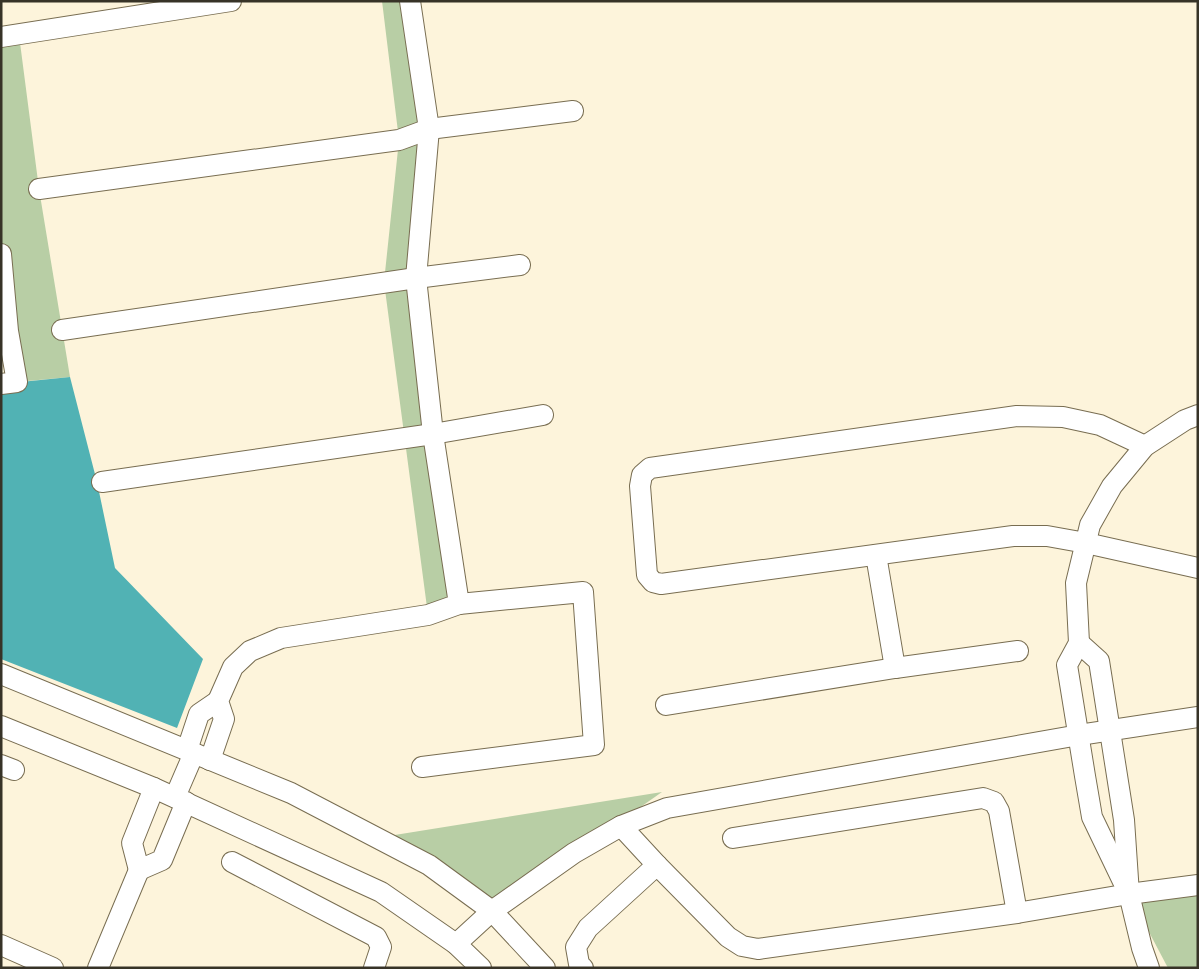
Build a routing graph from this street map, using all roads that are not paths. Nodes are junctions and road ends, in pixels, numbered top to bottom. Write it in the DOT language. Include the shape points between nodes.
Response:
graph roads {
  1 [pos="231,1"];
  2 [pos="410,1"];
  3 [pos="1,38"];
  4 [pos="573,111"];
  5 [pos="429,129"];
  6 [pos="39,189"];
  7 [pos="1,254"];
  8 [pos="520,265"];
  9 [pos="416,278"];
  10 [pos="62,330"];
  11 [pos="1,384"];
  12 [pos="543,415"];
  13 [pos="1198,415"];
  14 [pos="433,434"];
  15 [pos="1145,446"];
  16 [pos="102,482"];
  17 [pos="1086,543"];
  18 [pos="876,555"];
  19 [pos="1198,568"];
  20 [pos="459,604"];
  21 [pos="1079,643"];
  22 [pos="1018,651"];
  23 [pos="896,668"];
  24 [pos="1,674"];
  25 [pos="666,705"];
  26 [pos="1198,716"];
  27 [pos="1,726"];
  28 [pos="1110,730"];
  29 [pos="1078,735"];
  30 [pos="197,755"];
  31 [pos="422,767"];
  32 [pos="154,788"];
  33 [pos="180,800"];
  34 [pos="621,826"];
  35 [pos="732,838"];
  36 [pos="232,862"];
  37 [pos="657,865"];
  38 [pos="139,870"];
  39 [pos="1198,885"];
  40 [pos="1129,894"];
  41 [pos="492,911"];
  42 [pos="1017,913"];
  43 [pos="456,944"];
  44 [pos="1,945"];
  45 [pos="53,968"];
  46 [pos="98,968"];
  47 [pos="374,968"];
  48 [pos="481,968"];
  49 [pos="545,968"];
  50 [pos="583,968"];
  51 [pos="1149,968"];
  1 -- 3 [label="street"];
  2 -- 5 [label="street"];
  4 -- 5 [label="street"];
  5 -- 6 [label="street" via="399,140"];
  5 -- 9 [label="street"];
  7 -- 11 [label="street" via="8,331 18,382"];
  8 -- 9 [label="street"];
  9 -- 10 [label="street"];
  9 -- 14 [label="street"];
  12 -- 14 [label="street"];
  13 -- 15 [label="street"];
  14 -- 16 [label="street"];
  14 -- 20 [label="street"];
  15 -- 17 [label="street" via="1112,486 1090,525"];
  15 -- 18 [label="street" via="1100,425 1063,417 1017,416 650,468 642,474 640,486 647,575 653,582 661,584"];
  17 -- 18 [label="street" via="1047,536 1013,536"];
  17 -- 19 [label="street"];
  17 -- 21 [label="street" via="1076,583"];
  18 -- 23 [label="street"];
  20 -- 30 [label="street" via="428,615 281,638 250,651 233,667 218,701 199,714"];
  20 -- 31 [label="street" via="583,592 594,745"];
  21 -- 28 [label="street" via="1099,661"];
  21 -- 29 [label="street" via="1067,665"];
  22 -- 23 [label="street"];
  23 -- 25 [label="street"];
  24 -- 30 [label="street"];
  26 -- 28 [label="street"];
  27 -- 32 [label="street"];
  28 -- 29 [label="street"];
  28 -- 40 [label="street" via="1124,820"];
  29 -- 34 [label="street" via="667,808"];
  29 -- 40 [label="street" via="1092,817"];
  30 -- 33 [label="street"];
  30 -- 41 [label="street" via="291,793 428,865"];
  32 -- 33 [label="street"];
  32 -- 38 [label="street" via="132,843"];
  33 -- 38 [label="street" via="162,860"];
  33 -- 43 [label="street" via="382,892"];
  34 -- 37 [label="street"];
  34 -- 41 [label="street" via="574,852"];
  35 -- 42 [label="street" via="983,798 994,802 999,811"];
  36 -- 47 [label="street" via="376,937 381,947"];
  37 -- 42 [label="street" via="728,937 742,946 758,949"];
  37 -- 50 [label="street" via="588,928 576,946 579,964"];
  38 -- 46 [label="street"];
  39 -- 40 [label="street"];
  40 -- 42 [label="street"];
  40 -- 51 [label="street"];
  41 -- 43 [label="street"];
  41 -- 49 [label="street"];
  43 -- 48 [label="street"];
  44 -- 45 [label="street"];
}
